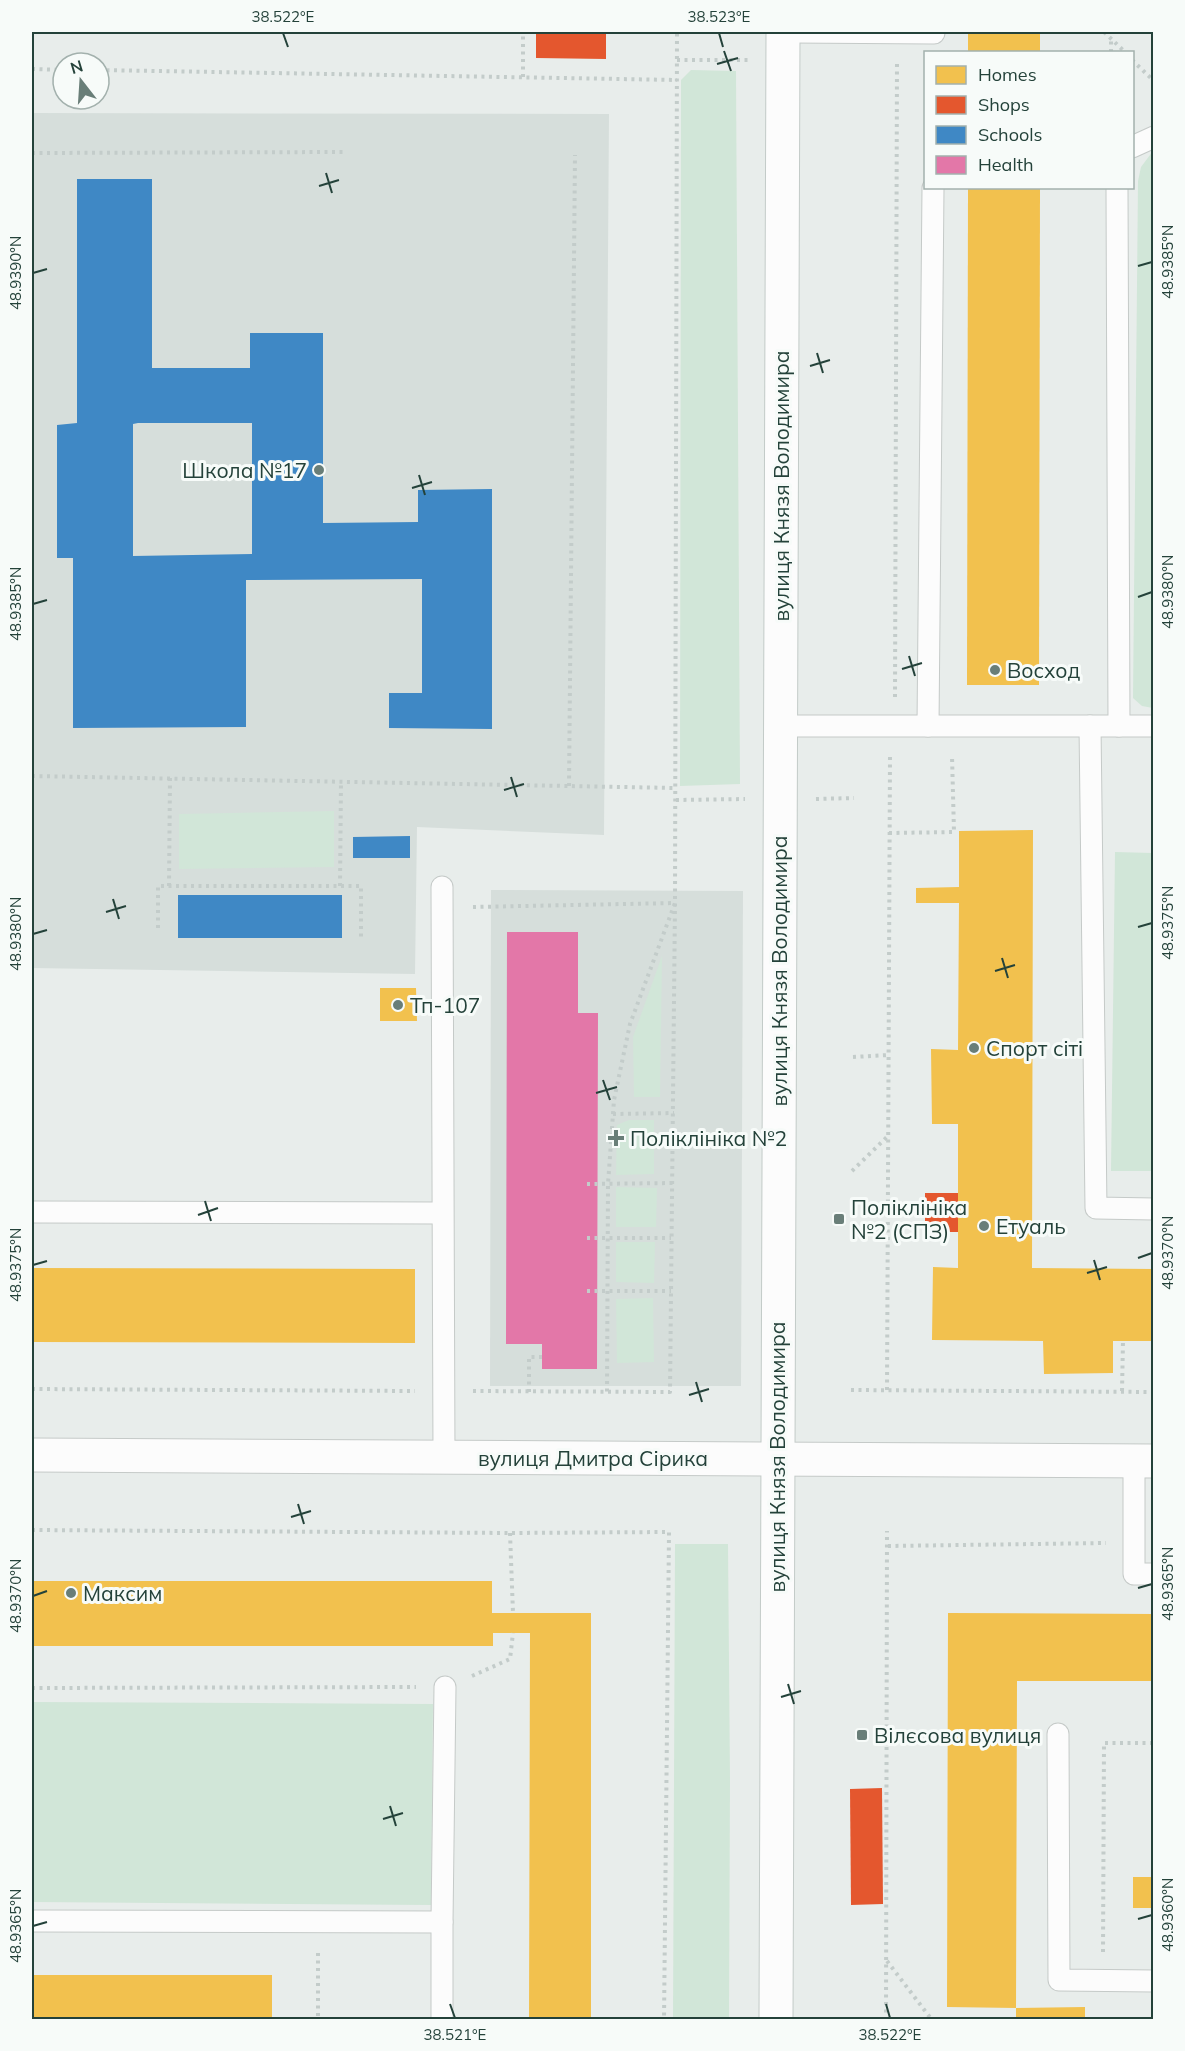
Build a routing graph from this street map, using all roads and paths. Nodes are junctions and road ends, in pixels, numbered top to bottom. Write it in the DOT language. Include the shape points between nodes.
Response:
graph roads {
  1 [pos="523,32"];
  2 [pos="677,32"];
  3 [pos="783,32"];
  4 [pos="792,32"];
  5 [pos="897,32"];
  6 [pos="1104,32"];
  7 [pos="1111,38"];
  8 [pos="934,39"];
  9 [pos="1111,51"];
  10 [pos="1124,51"];
  11 [pos="1134,62"];
  12 [pos="32,69"];
  13 [pos="51,70"];
  14 [pos="111,70"];
  15 [pos="523,76"];
  16 [pos="677,80"];
  17 [pos="1154,81"];
  18 [pos="1154,137"];
  19 [pos="1134,146"];
  20 [pos="343,152"];
  21 [pos="32,153"];
  22 [pos="575,155"];
  23 [pos="933,189"];
  24 [pos="1117,189"];
  25 [pos="780,726"];
  26 [pos="928,726"];
  27 [pos="951,726"];
  28 [pos="1090,726"];
  29 [pos="1119,726"];
  30 [pos="1154,726"];
  31 [pos="892,727"];
  32 [pos="32,776"];
  33 [pos="170,778"];
  34 [pos="341,782"];
  35 [pos="568,786"];
  36 [pos="675,788"];
  37 [pos="889,833"];
  38 [pos="169,886"];
  39 [pos="340,886"];
  40 [pos="442,897"];
  41 [pos="675,903"];
  42 [pos="158,928"];
  43 [pos="361,939"];
  44 [pos="889,1055"];
  45 [pos="852,1057"];
  46 [pos="674,1113"];
  47 [pos="612,1114"];
  48 [pos="888,1135"];
  49 [pos="852,1171"];
  50 [pos="673,1183"];
  51 [pos="587,1184"];
  52 [pos="608,1184"];
  53 [pos="1154,1209"];
  54 [pos="32,1212"];
  55 [pos="442,1213"];
  56 [pos="587,1238"];
  57 [pos="608,1238"];
  58 [pos="671,1238"];
  59 [pos="587,1291"];
  60 [pos="608,1292"];
  61 [pos="671,1292"];
  62 [pos="1123,1341"];
  63 [pos="542,1357"];
  64 [pos="32,1389"];
  65 [pos="851,1390"];
  66 [pos="887,1390"];
  67 [pos="444,1391"];
  68 [pos="529,1392"];
  69 [pos="607,1392"];
  70 [pos="1122,1392"];
  71 [pos="1154,1392"];
  72 [pos="32,1455"];
  73 [pos="444,1457"];
  74 [pos="777,1459"];
  75 [pos="1144,1461"];
  76 [pos="32,1530"];
  77 [pos="887,1531"];
  78 [pos="510,1533"];
  79 [pos="1134,1543"];
  80 [pos="888,1546"];
  81 [pos="1154,1574"];
  82 [pos="513,1613"];
  83 [pos="513,1633"];
  84 [pos="446,1687"];
  85 [pos="32,1688"];
  86 [pos="1058,1734"];
  87 [pos="1154,1743"];
  88 [pos="32,1921"];
  89 [pos="317,1922"];
  90 [pos="442,1922"];
  91 [pos="1113,1954"];
  92 [pos="886,1960"];
  93 [pos="1154,1981"];
  94 [pos="318,2019"];
  95 [pos="442,2019"];
  96 [pos="664,2019"];
  97 [pos="776,2019"];
  98 [pos="886,2019"];
  99 [pos="932,2019"];
  1 -- 15 [label="path"];
  2 -- 16 [label="path"];
  3 -- 25 [label="main road, вулиця Князя Володимира"];
  4 -- 5 [label="lane"];
  5 -- 8 [label="lane"];
  5 -- 31 [label="path"];
  6 -- 7 [label="path"];
  7 -- 9 [label="path"];
  7 -- 10 [label="path"];
  11 -- 17 [label="path"];
  12 -- 13 [label="path"];
  14 -- 15 [label="path"];
  15 -- 16 [label="path"];
  16 -- 36 [label="path"];
  18 -- 19 [label="lane"];
  20 -- 21 [label="path"];
  22 -- 35 [label="path"];
  23 -- 26 [label="lane"];
  24 -- 29 [label="lane"];
  25 -- 31 [label="lane"];
  25 -- 74 [label="main road, вулиця Князя Володимира"];
  26 -- 27 [label="lane"];
  26 -- 31 [label="lane"];
  27 -- 28 [label="lane"];
  27 -- 37 [label="path" via="954,832"];
  28 -- 29 [label="lane"];
  28 -- 53 [label="lane" via="1096,1209"];
  29 -- 30 [label="lane"];
  31 -- 37 [label="path"];
  32 -- 33 [label="path"];
  33 -- 34 [label="path"];
  33 -- 38 [label="path"];
  34 -- 35 [label="path"];
  34 -- 39 [label="path"];
  35 -- 36 [label="path"];
  36 -- 41 [label="path"];
  37 -- 44 [label="path"];
  38 -- 39 [label="path"];
  38 -- 42 [label="path" via="158,886"];
  39 -- 43 [label="path" via="361,886"];
  40 -- 41 [label="path"];
  40 -- 55 [label="lane"];
  41 -- 46 [label="path"];
  41 -- 47 [label="path" via="630,1024"];
  44 -- 45 [label="path"];
  44 -- 48 [label="path"];
  46 -- 47 [label="path"];
  46 -- 50 [label="path"];
  47 -- 52 [label="path"];
  48 -- 49 [label="path"];
  48 -- 66 [label="path"];
  50 -- 52 [label="path"];
  50 -- 58 [label="path"];
  51 -- 52 [label="path"];
  52 -- 57 [label="path"];
  54 -- 55 [label="lane"];
  55 -- 67 [label="lane"];
  56 -- 57 [label="path"];
  57 -- 58 [label="path"];
  57 -- 60 [label="path"];
  58 -- 61 [label="path"];
  59 -- 60 [label="path"];
  60 -- 61 [label="path"];
  60 -- 69 [label="path"];
  61 -- 69 [label="path" via="670,1392"];
  62 -- 70 [label="path"];
  63 -- 68 [label="path" via="529,1357"];
  64 -- 67 [label="path"];
  65 -- 66 [label="path"];
  66 -- 70 [label="path"];
  67 -- 68 [label="path"];
  67 -- 73 [label="lane"];
  68 -- 69 [label="path"];
  70 -- 71 [label="path"];
  72 -- 73 [label="main road, вулиця Дмитра Сірика"];
  73 -- 74 [label="main road, вулиця Дмитра Сірика"];
  74 -- 75 [label="main road, вулиця Дмитра Сірика"];
  74 -- 97 [label="main road, вулиця Князя Володимира"];
  75 -- 79 [label="lane"];
  76 -- 78 [label="path"];
  77 -- 80 [label="path"];
  78 -- 82 [label="path"];
  78 -- 96 [label="path" via="669,1532"];
  79 -- 80 [label="path"];
  79 -- 81 [label="lane" via="1134,1574"];
  80 -- 92 [label="path"];
  83 -- 84 [label="path" via="510,1659"];
  84 -- 85 [label="path"];
  84 -- 90 [label="lane"];
  86 -- 93 [label="lane" via="1059,1980"];
  87 -- 91 [label="path" via="1104,1743 1103,1954"];
  88 -- 89 [label="lane"];
  89 -- 90 [label="lane"];
  89 -- 94 [label="path"];
  90 -- 95 [label="lane"];
  92 -- 98 [label="path"];
  92 -- 99 [label="path"];
}
